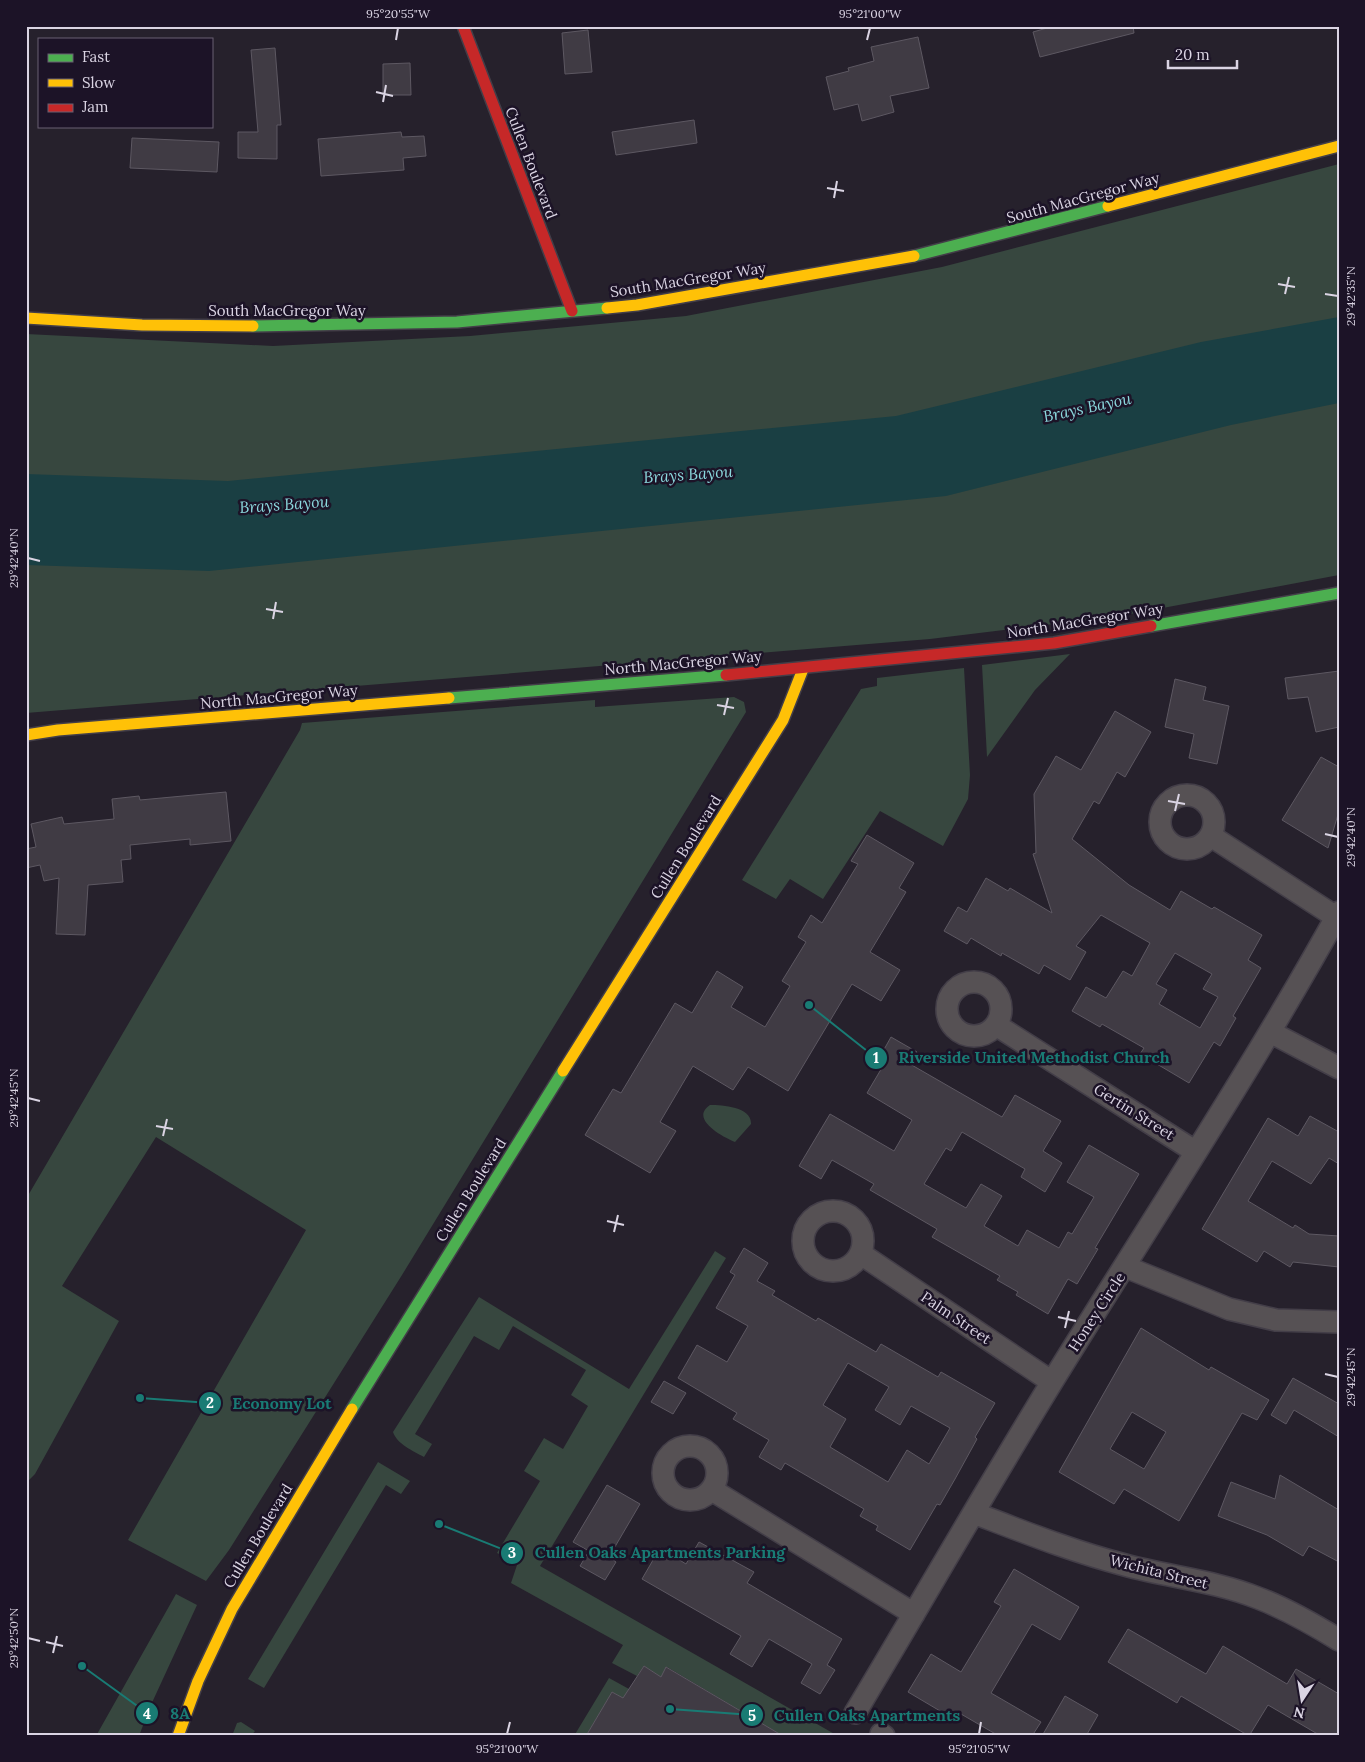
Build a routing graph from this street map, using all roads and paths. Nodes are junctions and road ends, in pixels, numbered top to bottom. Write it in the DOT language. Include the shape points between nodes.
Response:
graph roads {
  1 [pos="463,26"];
  2 [pos="1339,146"];
  3 [pos="572,311"];
  4 [pos="26,318"];
  5 [pos="1339,593"];
  6 [pos="803,669"];
  7 [pos="26,735"];
  8 [pos="1211,836"];
  9 [pos="1337,915"];
  10 [pos="996,1024"];
  11 [pos="1270,1032"];
  12 [pos="1339,1068"];
  13 [pos="1196,1152"];
  14 [pos="861,1254"];
  15 [pos="1126,1267"];
  16 [pos="1339,1322"];
  17 [pos="1052,1382"];
  18 [pos="712,1490"];
  19 [pos="974,1513"];
  20 [pos="914,1614"];
  21 [pos="1339,1640"];
  22 [pos="855,1713"];
  23 [pos="178,1736"];
  1 -- 3 [label="street, Cullen Boulevard"];
  2 -- 3 [label="street, South MacGregor Way" via="896,261 637,305"];
  3 -- 4 [label="street, South MacGregor Way" via="457,322 262,328"];
  5 -- 6 [label="street, North MacGregor Way" via="1054,643"];
  6 -- 7 [label="street, North MacGregor Way"];
  6 -- 23 [label="street, Cullen Boulevard" via="783,720 340,1426 232,1609 198,1681"];
  8 -- 9 [label="street"];
  9 -- 11 [label="street, Honey Circle"];
  10 -- 13 [label="street, Gertin Street"];
  11 -- 12 [label="street"];
  11 -- 13 [label="street, Honey Circle"];
  13 -- 15 [label="street, Honey Circle"];
  14 -- 17 [label="street, Palm Street"];
  15 -- 16 [label="street" via="1229,1309 1276,1320"];
  15 -- 17 [label="street, Honey Circle"];
  17 -- 19 [label="street, Honey Circle"];
  18 -- 20 [label="street"];
  19 -- 20 [label="street, Honey Circle"];
  19 -- 21 [label="street, Wichita Street" via="1125,1565 1258,1597 1307,1620"];
  20 -- 22 [label="street, Honey Circle"];
}
